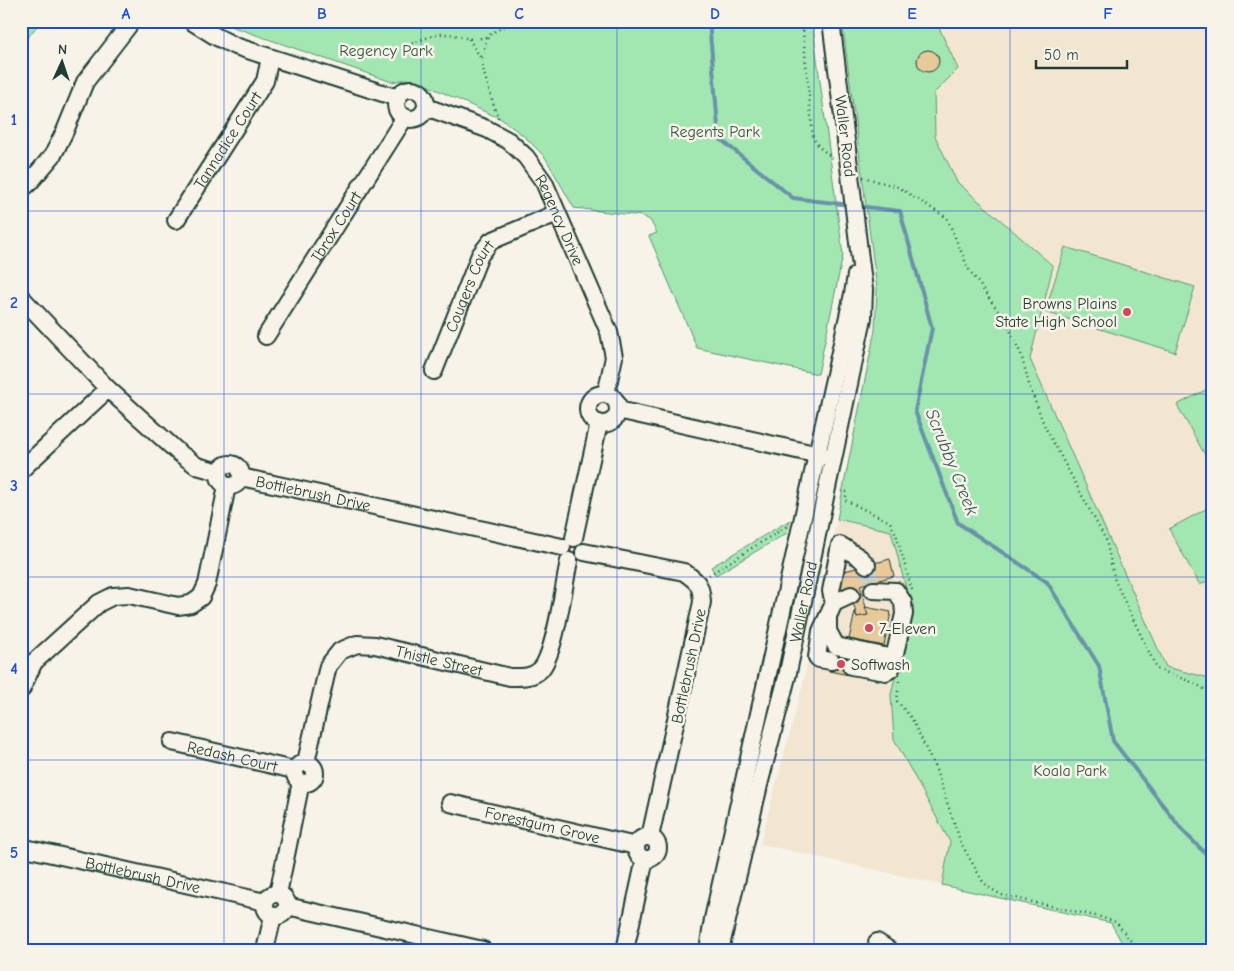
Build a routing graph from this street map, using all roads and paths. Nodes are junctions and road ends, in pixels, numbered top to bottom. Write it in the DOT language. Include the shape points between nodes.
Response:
graph roads {
  1 [pos="132,21"];
  2 [pos="191,21"];
  3 [pos="802,21"];
  4 [pos="831,21"];
  5 [pos="513,22"];
  6 [pos="489,36"];
  7 [pos="469,40"];
  8 [pos="412,43"];
  9 [pos="270,58"];
  10 [pos="482,60"];
  11 [pos="398,98"];
  12 [pos="426,107"];
  13 [pos="405,117"];
  14 [pos="497,120"];
  15 [pos="838,162"];
  16 [pos="860,175"];
  17 [pos="21,190"];
  18 [pos="557,213"];
  19 [pos="176,220"];
  20 [pos="21,296"];
  21 [pos="266,336"];
  22 [pos="434,371"];
  23 [pos="108,389"];
  24 [pos="606,394"];
  25 [pos="618,410"];
  26 [pos="599,423"];
  27 [pos="825,456"];
  28 [pos="21,470"];
  29 [pos="223,479"];
  30 [pos="840,490"];
  31 [pos="793,522"];
  32 [pos="568,549"];
  33 [pos="867,565"];
  34 [pos="697,582"];
  35 [pos="912,597"];
  36 [pos="831,611"];
  37 [pos="782,614"];
  38 [pos="800,618"];
  39 [pos="894,658"];
  40 [pos="831,662"];
  41 [pos="851,666"];
  42 [pos="899,679"];
  43 [pos="21,690"];
  44 [pos="1213,694"];
  45 [pos="172,742"];
  46 [pos="301,772"];
  47 [pos="752,779"];
  48 [pos="450,803"];
  49 [pos="21,847"];
  50 [pos="644,847"];
  51 [pos="276,905"];
  52 [pos="266,950"];
  53 [pos="483,950"];
  54 [pos="625,950"];
  55 [pos="708,950"];
  56 [pos="720,950"];
  57 [pos="1138,950"];
  1 -- 17 [label="street" via="85,82 53,155"];
  2 -- 9 [label="street" via="235,46"];
  3 -- 15 [label="path" via="813,138"];
  4 -- 27 [label="street, Waller Road, bridge" via="864,290 862,318"];
  5 -- 6 [label="path"];
  6 -- 7 [label="path"];
  6 -- 10 [label="path"];
  7 -- 8 [label="path" via="446,34"];
  7 -- 10 [label="path"];
  9 -- 11 [label="street"];
  9 -- 19 [label="street, Tannadice Court" via="264,81"];
  10 -- 14 [label="path" via="499,115"];
  11 -- 12 [label="street" via="404,91 414,89 425,98"];
  11 -- 13 [label="street" via="397,107"];
  12 -- 13 [label="street" via="422,115 414,119"];
  12 -- 18 [label="street, Regency Drive" via="487,129 509,141 526,157 544,182"];
  13 -- 21 [label="street, Ibrox Court"];
  16 -- 44 [label="path" via="898,187 947,218 968,268 1007,324 1018,347 1044,427 1106,540 1115,581 1158,669"];
  18 -- 22 [label="street, Cougers Court" via="492,241 480,255"];
  18 -- 24 [label="street, Regency Drive" via="610,332 614,357"];
  20 -- 23 [label="street"];
  23 -- 28 [label="street"];
  23 -- 29 [label="street" via="178,452"];
  24 -- 25 [label="street" via="615,399"];
  24 -- 26 [label="street" via="595,396 588,405 590,416"];
  25 -- 26 [label="street" via="612,421"];
  25 -- 27 [label="street"];
  26 -- 32 [label="street, Thistle Street" via="577,531"];
  27 -- 37 [label="street, Waller Road"];
  27 -- 38 [label="street, Waller Road"];
  29 -- 32 [label="street, Bottlebrush Drive" via="223,466 231,463 238,466 241,477"];
  29 -- 43 [label="street" via="207,584 201,597 191,604 178,606 129,595 113,596 99,603 34,662"];
  30 -- 35 [label="path" via="847,492 845,500 890,522"];
  31 -- 34 [label="path"];
  32 -- 34 [label="street" via="578,560 584,552 684,572"];
  32 -- 46 [label="street, Thistle Street" via="551,652 540,671 528,677 510,677 376,645 357,644 340,651 328,666"];
  33 -- 36 [label="street" via="840,545 831,591"];
  34 -- 50 [label="street, Bottlebrush Drive" via="702,602"];
  36 -- 39 [label="street" via="828,631 836,646"];
  36 -- 39 [label="street" via="864,590 896,591 903,602 904,614"];
  36 -- 40 [label="street" via="821,631 816,654 819,659"];
  37 -- 38 [label="street"];
  37 -- 47 [label="street, Waller Road"];
  38 -- 47 [label="street, Waller Road" via="787,677"];
  39 -- 41 [label="street" via="892,669 886,672"];
  42 -- 57 [label="path" via="897,701 912,719 936,770 961,843 983,882 1002,895 1116,922"];
  45 -- 46 [label="street, Redash Court"];
  46 -- 51 [label="street, Thistle Street"];
  47 -- 55 [label="street, Waller Road" via="713,919"];
  47 -- 56 [label="street, Waller Road"];
  48 -- 50 [label="street, Forestgum Grove"];
  49 -- 51 [label="street, Bottlebrush Drive"];
  50 -- 54 [label="street, Bottlebrush Drive"];
  51 -- 52 [label="street, Thistle Street"];
  51 -- 53 [label="street, Bottlebrush Drive"];
}
